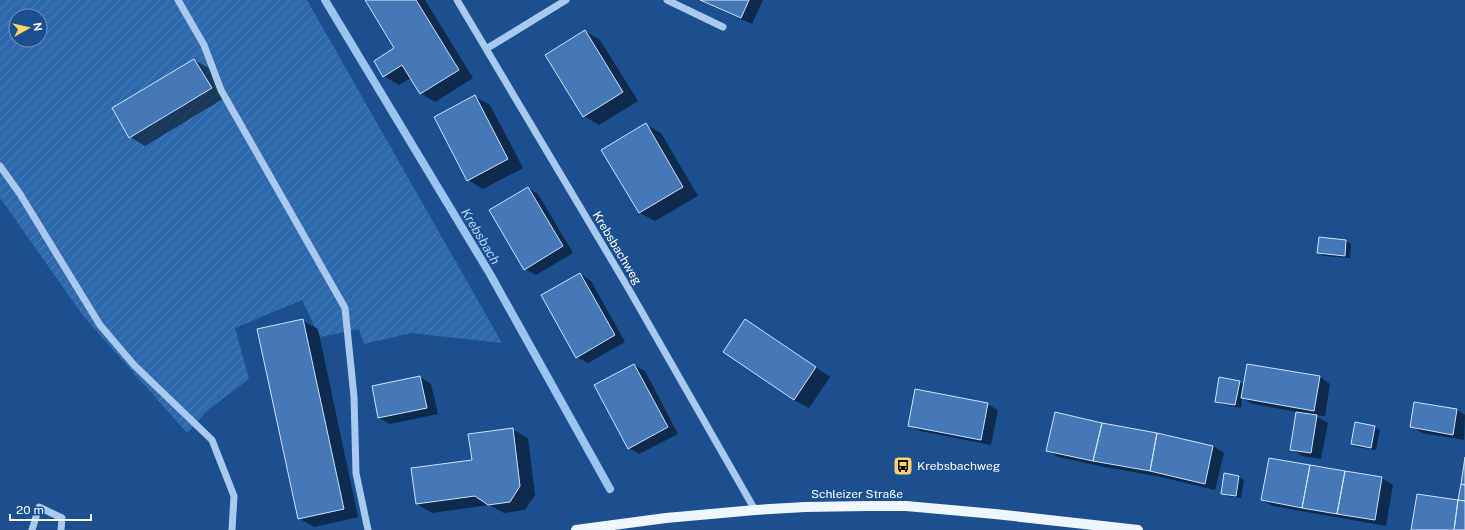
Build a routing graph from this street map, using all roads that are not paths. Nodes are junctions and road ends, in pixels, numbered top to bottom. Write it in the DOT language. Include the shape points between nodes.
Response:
graph roads {
  1 [pos="178,0"];
  2 [pos="457,0"];
  3 [pos="566,0"];
  4 [pos="667,0"];
  5 [pos="723,28"];
  6 [pos="486,48"];
  7 [pos="0,166"];
  8 [pos="755,510"];
  9 [pos="32,530"];
  10 [pos="61,530"];
  11 [pos="232,530"];
  12 [pos="368,530"];
  13 [pos="576,530"];
  14 [pos="1138,530"];
  1 -- 12 [label="street" via="204,45 221,90 345,308 354,397 356,473"];
  2 -- 6 [label="street, Krebsbachweg"];
  3 -- 6 [label="street"];
  4 -- 5 [label="street"];
  6 -- 8 [label="street, Krebsbachweg" via="631,293"];
  7 -- 11 [label="street" via="20,194 100,325 134,365 212,440 234,496"];
  8 -- 13 [label="main road, Schleizer Straße"];
  8 -- 14 [label="main road, Schleizer Straße" via="906,506"];
  9 -- 10 [label="street" via="39,507 62,518"];
}
